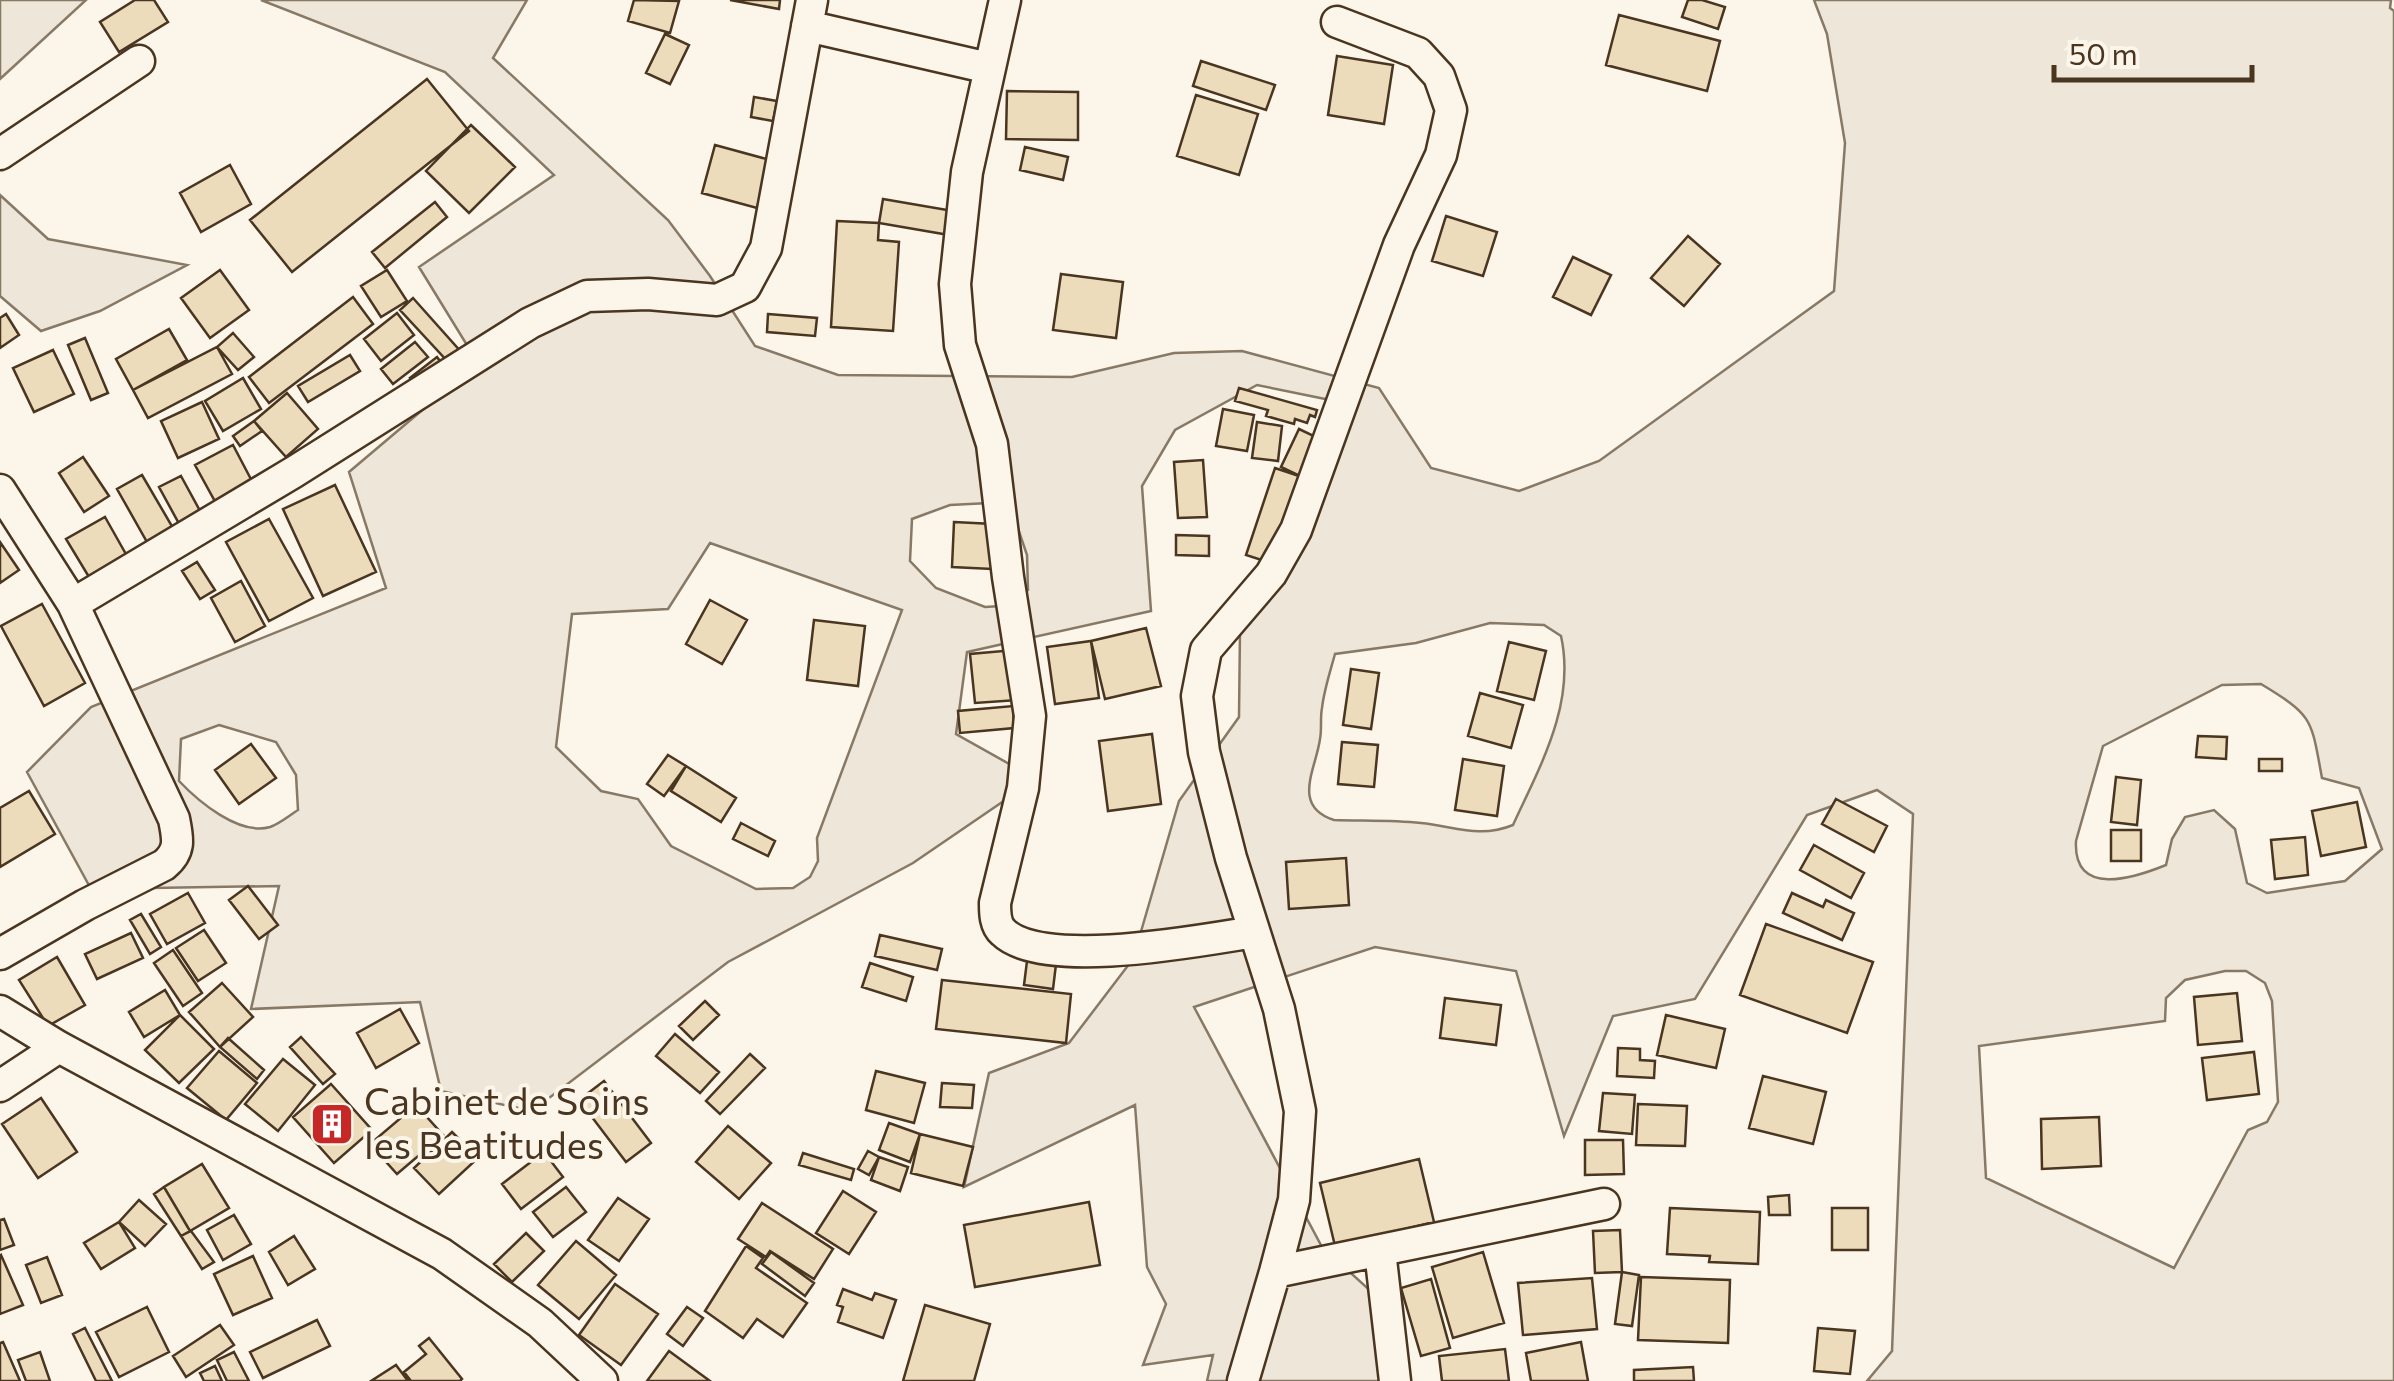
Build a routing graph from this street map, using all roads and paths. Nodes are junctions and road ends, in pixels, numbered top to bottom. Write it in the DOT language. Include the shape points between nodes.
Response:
graph roads {
  1 [pos="1005,0"];
  2 [pos="809,13"];
  3 [pos="1337,22"];
  4 [pos="139,62"];
  5 [pos="989,68"];
  6 [pos="0,154"];
  7 [pos="0,490"];
  8 [pos="72,604"];
  9 [pos="1254,932"];
  10 [pos="0,954"];
  11 [pos="0,1010"];
  12 [pos="58,1047"];
  13 [pos="0,1086"];
  14 [pos="1604,1204"];
  15 [pos="1380,1251"];
  16 [pos="1276,1272"];
  17 [pos="602,1381"];
  18 [pos="1243,1381"];
  19 [pos="1395,1381"];
  1 -- 5 [label="street"];
  2 -- 5 [label="street"];
  2 -- 8 [label="street" via="766,248 745,287 717,300 587,296 530,323"];
  3 -- 9 [label="street" via="1418,53 1439,76 1451,110 1441,155 1400,245 1296,530 1270,574 1206,650 1197,696 1204,752"];
  4 -- 6 [label="street"];
  5 -- 9 [label="street" via="967,172 955,284 960,345 992,444 1030,716 996,919 1003,932 1024,943 1067,951 1145,949"];
  7 -- 8 [label="street"];
  8 -- 10 [label="street" via="179,842 164,865"];
  9 -- 16 [label="street" via="1279,1009 1300,1111 1294,1200"];
  11 -- 12 [label="street"];
  12 -- 13 [label="street"];
  12 -- 17 [label="street" via="442,1254 540,1323"];
  14 -- 15 [label="street"];
  15 -- 16 [label="street"];
  15 -- 19 [label="street"];
  16 -- 18 [label="street"];
}
